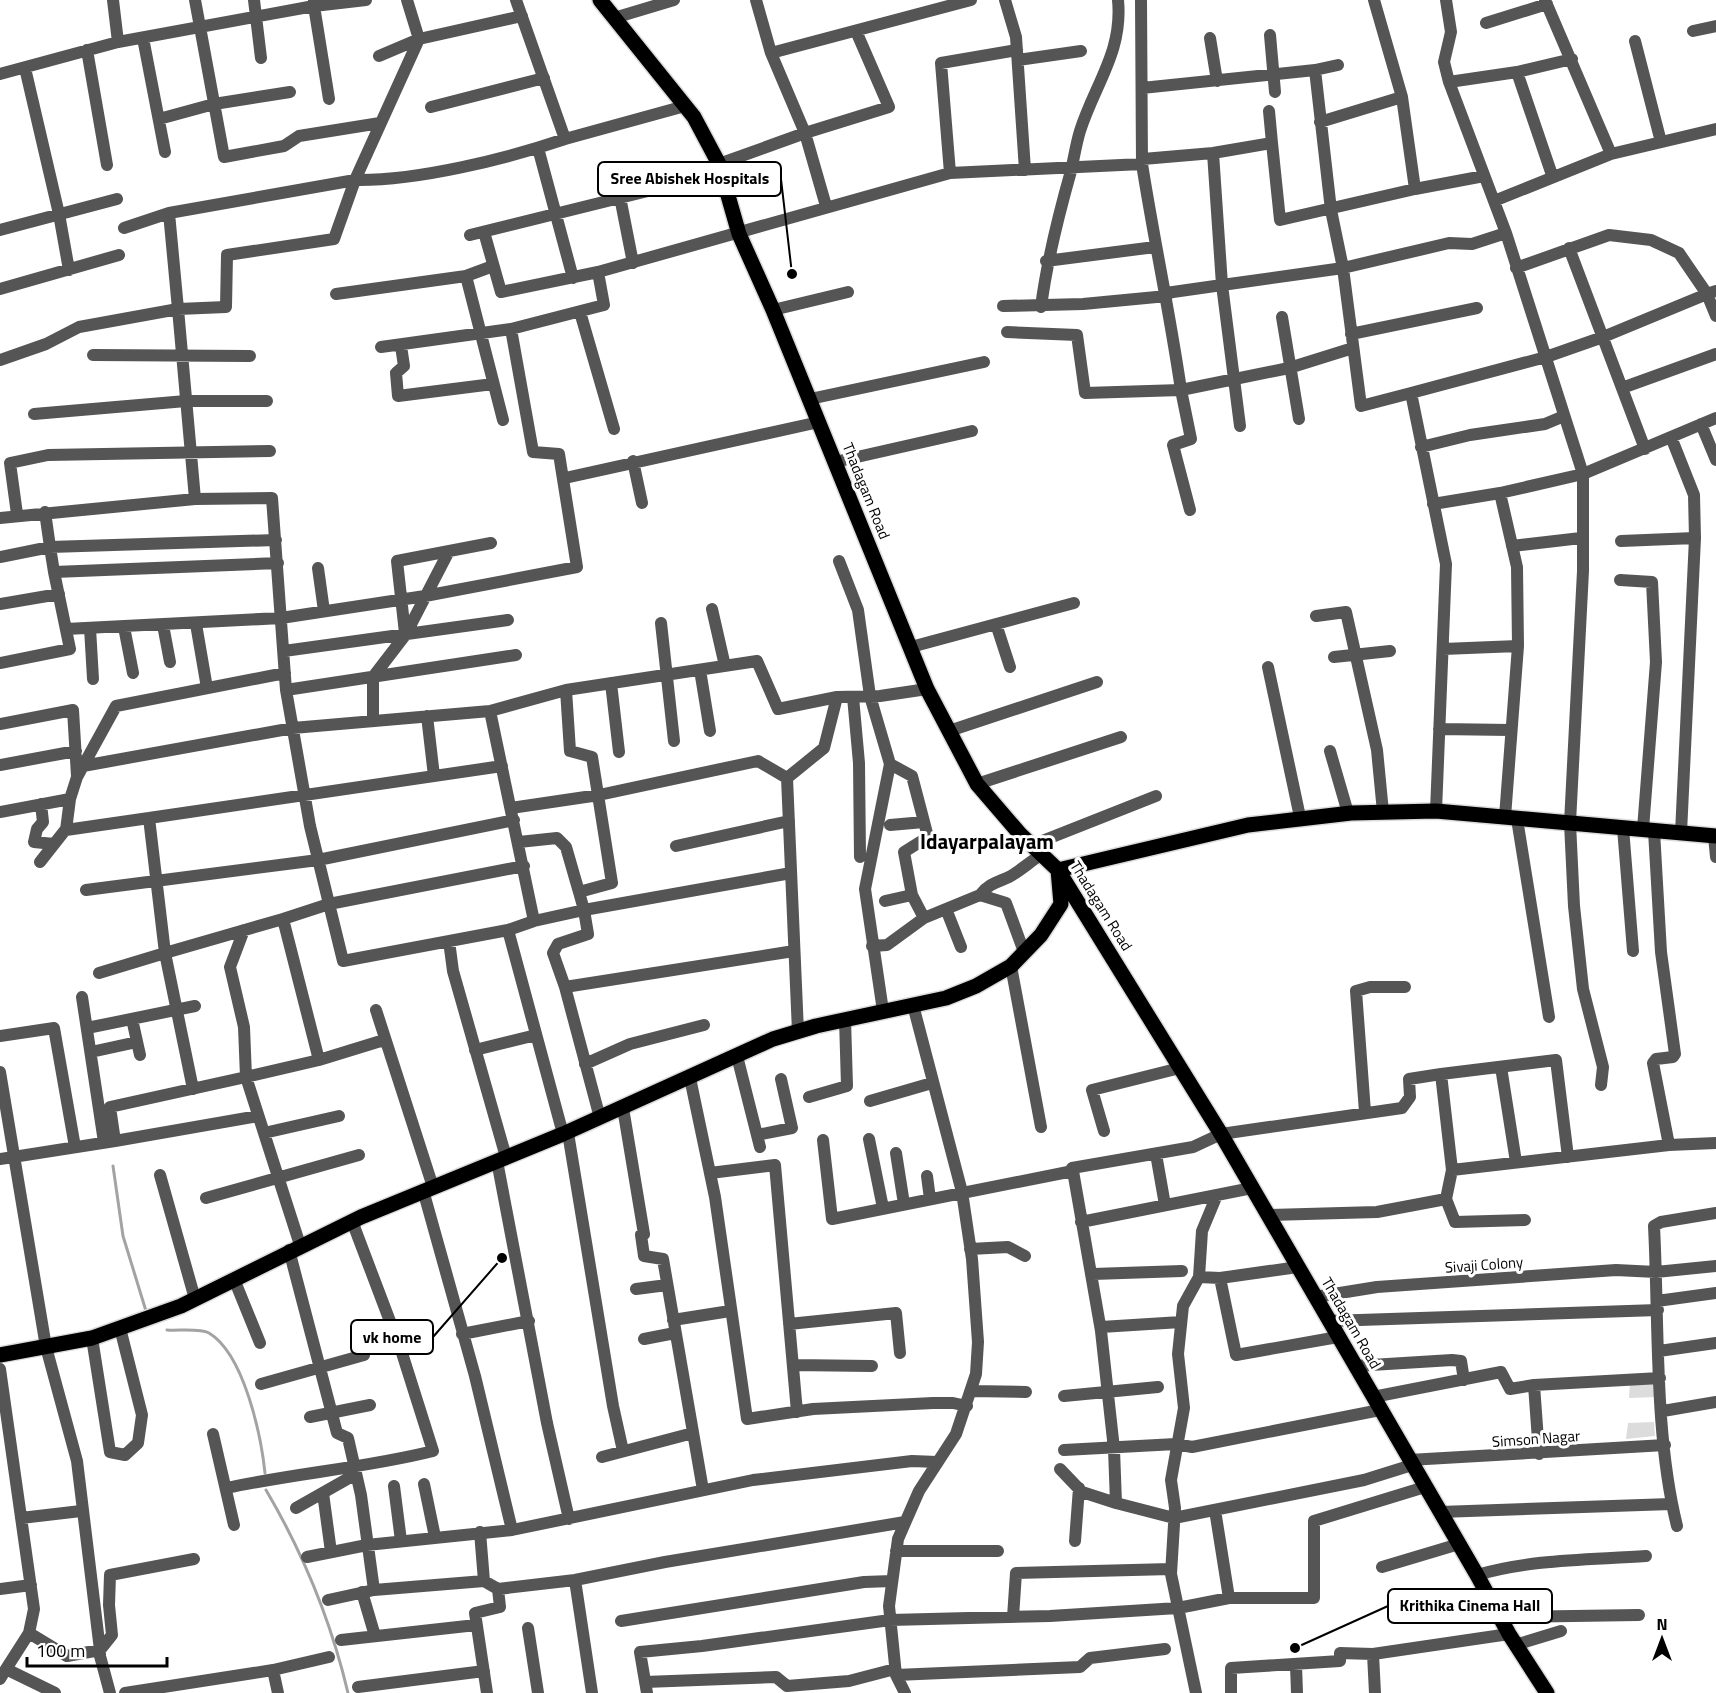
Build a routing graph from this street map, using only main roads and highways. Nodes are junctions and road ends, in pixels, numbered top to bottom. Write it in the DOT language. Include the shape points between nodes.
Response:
graph roads {
  1 [pos="600,0"];
  2 [pos="1715,836"];
  3 [pos="1059,870"];
  4 [pos="0,1355"];
  5 [pos="1547,1693"];
  1 -- 3 [label="main road, Thadagam Road" via="685,106 719,164 739,234 927,689 977,784"];
  2 -- 3 [label="main road" via="1436,811 1348,813 1300,817 1176,840"];
  3 -- 4 [label="main road" via="1061,904 1041,935 1011,966 976,987 945,998 798,1032 600,1119 351,1221 195,1299 92,1338"];
  3 -- 5 [label="main road, Thadagam Road" via="1221,1134 1512,1640"];
}
